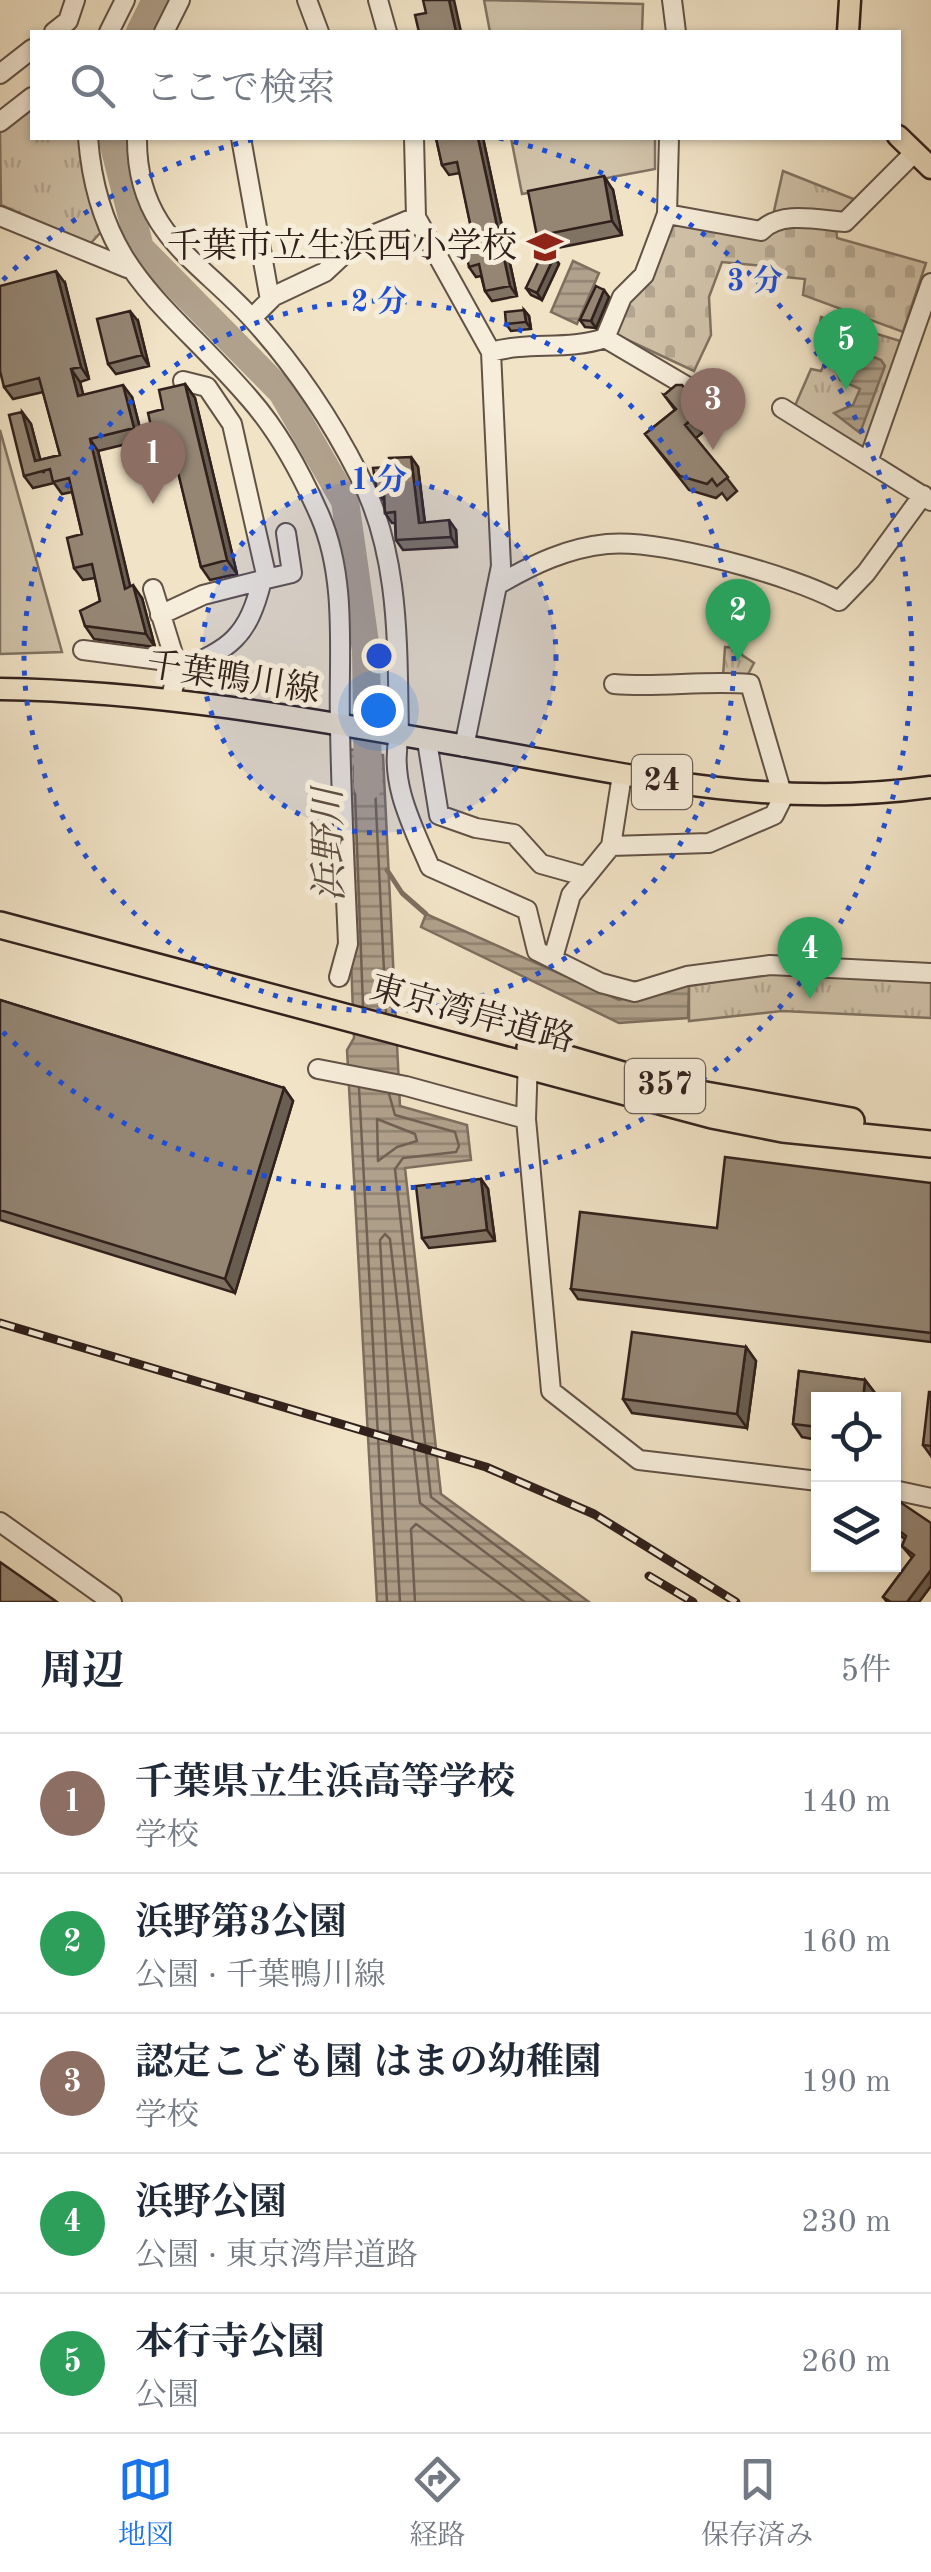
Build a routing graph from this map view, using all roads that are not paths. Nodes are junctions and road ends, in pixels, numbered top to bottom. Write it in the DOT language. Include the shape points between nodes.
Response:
graph roads {
  1 [pos="75,0"];
  2 [pos="125,0"];
  3 [pos="180,0"];
  4 [pos="307,0"];
  5 [pos="378,0"];
  6 [pos="672,0"];
  7 [pos="850,0"];
  8 [pos="57,30"];
  9 [pos="110,30"];
  10 [pos="165,30"];
  11 [pos="318,30"];
  12 [pos="386,30"];
  13 [pos="676,30"];
  14 [pos="848,30"];
  15 [pos="30,51"];
  16 [pos="0,74"];
  17 [pos="30,99"];
  18 [pos="0,122"];
  19 [pos="88,140"];
  20 [pos="137,140"];
  21 [pos="241,140"];
  22 [pos="414,140"];
  23 [pos="669,140"];
  24 [pos="901,140"];
  25 [pos="913,154"];
  26 [pos="931,168"];
  27 [pos="667,214"];
  28 [pos="0,216"];
  29 [pos="416,217"];
  30 [pos="127,268"];
  31 [pos="931,282"];
  32 [pos="270,300"];
  33 [pos="252,318"];
  34 [pos="605,338"];
  35 [pos="490,352"];
  36 [pos="182,380"];
  37 [pos="688,386"];
  38 [pos="782,408"];
  39 [pos="868,459"];
  40 [pos="927,498"];
  41 [pos="286,533"];
  42 [pos="265,580"];
  43 [pos="499,584"];
  44 [pos="153,589"];
  45 [pos="160,616"];
  46 [pos="83,650"];
  47 [pos="176,666"];
  48 [pos="614,684"];
  49 [pos="0,689"];
  50 [pos="170,700"];
  51 [pos="340,728"];
  52 [pos="397,736"];
  53 [pos="426,741"];
  54 [pos="464,747"];
  55 [pos="622,776"];
  56 [pos="931,787"];
  57 [pos="783,797"];
  58 [pos="611,846"];
  59 [pos="584,876"];
  60 [pos="0,908"];
  61 [pos="0,924"];
  62 [pos="554,958"];
  63 [pos="931,973"];
  64 [pos="338,977"];
  65 [pos="348,1009"];
  66 [pos="528,1056"];
  67 [pos="318,1070"];
  68 [pos="526,1119"];
  69 [pos="931,1128"];
  70 [pos="931,1144"];
  71 [pos="811,1480"];
  72 [pos="901,1492"];
  73 [pos="931,1498"];
  74 [pos="0,1522"];
  75 [pos="112,1602"];
  1 -- 8 [label="street" via="68,21"];
  2 -- 9 [label="street"];
  3 -- 10 [label="street"];
  4 -- 11 [label="street"];
  5 -- 12 [label="street"];
  6 -- 13 [label="street"];
  7 -- 14 [label="main road"];
  15 -- 16 [label="street"];
  17 -- 18 [label="street"];
  19 -- 30 [label="street" via="103,220"];
  20 -- 33 [label="street" via="146,193 175,248"];
  21 -- 32 [label="street"];
  22 -- 29 [label="street"];
  23 -- 27 [label="street"];
  24 -- 25 [label="main road"];
  25 -- 26 [label="main road"];
  25 -- 27 [label="street" via="845,222 791,218 771,221 761,231"];
  27 -- 34 [label="street" via="644,275 622,297"];
  28 -- 30 [label="street"];
  29 -- 32 [label="street" via="358,241 324,272"];
  29 -- 35 [label="street"];
  30 -- 51 [label="street" via="253,402 321,518 338,580"];
  31 -- 39 [label="street"];
  32 -- 33 [label="street"];
  33 -- 52 [label="street" via="332,426 362,480 395,593"];
  34 -- 35 [label="street"];
  34 -- 37 [label="street"];
  35 -- 43 [label="street"];
  36 -- 42 [label="street" via="207,387 232,424"];
  38 -- 39 [label="street"];
  39 -- 40 [label="street"];
  40 -- 43 [label="street" via="838,601 763,570 634,545 577,550"];
  41 -- 42 [label="street" via="292,573"];
  42 -- 45 [label="street" via="203,595"];
  42 -- 47 [label="street" via="252,619 223,652"];
  43 -- 54 [label="street"];
  44 -- 45 [label="street"];
  45 -- 47 [label="street"];
  46 -- 47 [label="street"];
  47 -- 50 [label="street"];
  48 -- 57 [label="street" via="750,684"];
  49 -- 50 [label="main road, 千葉鴨川線 / 24"];
  50 -- 51 [label="main road, 千葉鴨川線 / 24"];
  51 -- 52 [label="main road, 千葉鴨川線 / 24"];
  51 -- 64 [label="street" via="348,944"];
  52 -- 53 [label="main road, 千葉鴨川線 / 24"];
  52 -- 62 [label="street" via="398,782 430,867 526,910 537,951"];
  53 -- 54 [label="main road, 千葉鴨川線 / 24"];
  53 -- 59 [label="street" via="439,815 514,834 541,864"];
  54 -- 55 [label="main road, 千葉鴨川線 / 24"];
  55 -- 57 [label="main road, 千葉鴨川線 / 24"];
  55 -- 58 [label="street"];
  56 -- 57 [label="main road, 千葉鴨川線 / 24"];
  57 -- 58 [label="street" via="774,816 709,843"];
  58 -- 59 [label="street"];
  59 -- 62 [label="street" via="571,895"];
  60 -- 65 [label="highway, 東京湾岸道路 / 357"];
  61 -- 65 [label="highway, 東京湾岸道路 / 357"];
  62 -- 63 [label="street" via="600,983 635,992 687,976 770,965"];
  65 -- 66 [label="highway, 東京湾岸道路 / 357"];
  66 -- 68 [label="street"];
  66 -- 69 [label="highway, 東京湾岸道路 / 357" via="749,1105"];
  66 -- 70 [label="highway, 東京湾岸道路 / 357" via="750,1124"];
  67 -- 68 [label="street"];
  68 -- 71 [label="street" via="551,1391 639,1460"];
  72 -- 73 [label="street"];
  74 -- 75 [label="street"];
}
